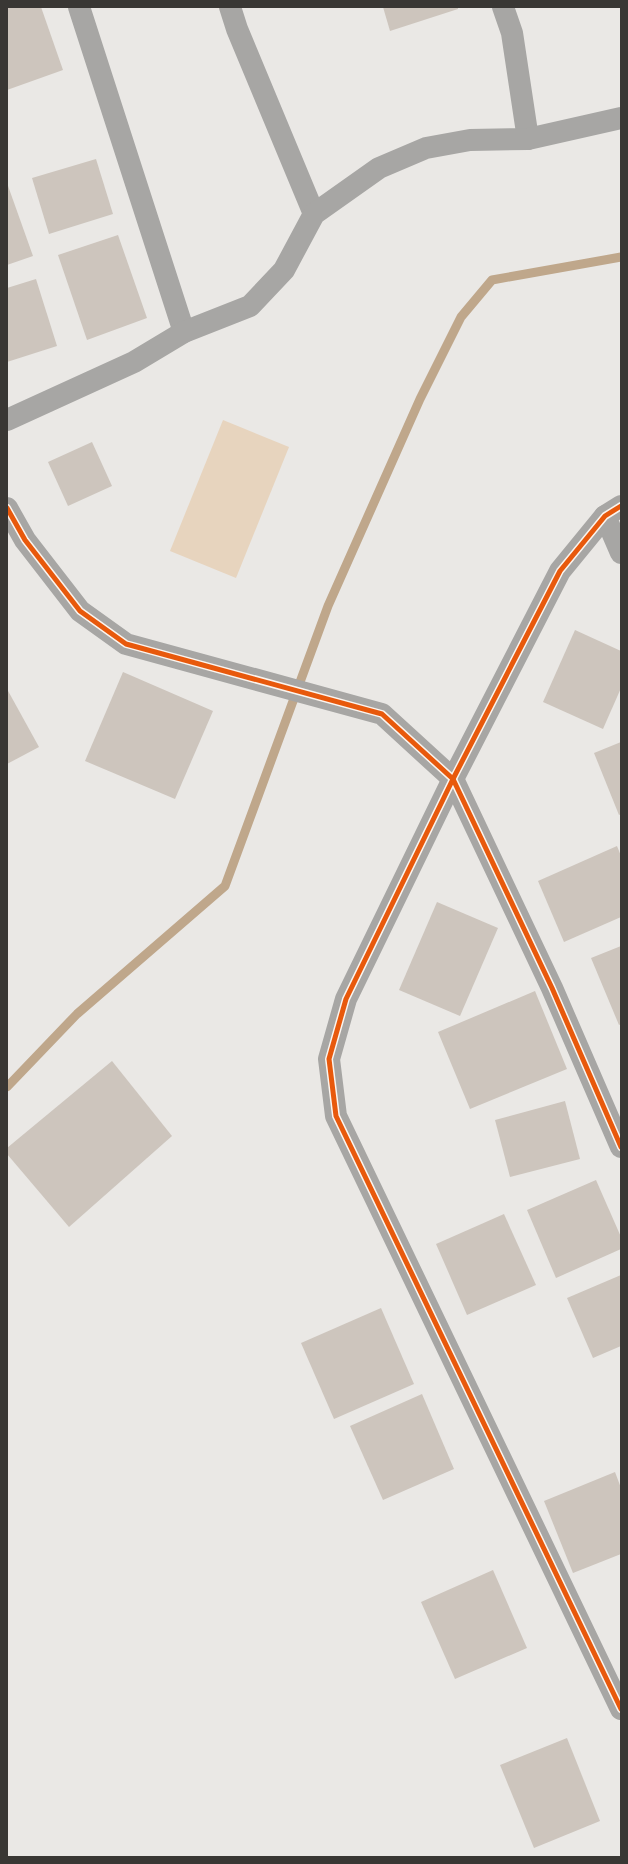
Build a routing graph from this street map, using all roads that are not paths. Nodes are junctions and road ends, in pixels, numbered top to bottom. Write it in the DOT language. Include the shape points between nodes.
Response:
graph roads {
  1 [pos="79,7"];
  2 [pos="230,7"];
  3 [pos="503,7"];
  4 [pos="621,118"];
  5 [pos="528,139"];
  6 [pos="314,214"];
  7 [pos="184,332"];
  8 [pos="7,420"];
  9 [pos="7,508"];
  10 [pos="613,511"];
  11 [pos="621,553"];
  12 [pos="453,779"];
  13 [pos="621,1147"];
  14 [pos="621,1709"];
  1 -- 7 [label="street"];
  2 -- 6 [label="street"];
  3 -- 5 [label="street" via="512,33"];
  4 -- 5 [label="street"];
  5 -- 6 [label="street" via="470,140 426,148 380,168"];
  6 -- 7 [label="street" via="284,270 250,306"];
  7 -- 8 [label="street" via="134,362"];
  9 -- 12 [label="street" via="25,540 80,611 126,644 382,714"];
  10 -- 11 [label="street"];
  10 -- 12 [label="street" via="560,571"];
  12 -- 13 [label="street" via="552,988"];
  12 -- 14 [label="street" via="346,999 329,1059 336,1116"];
}
